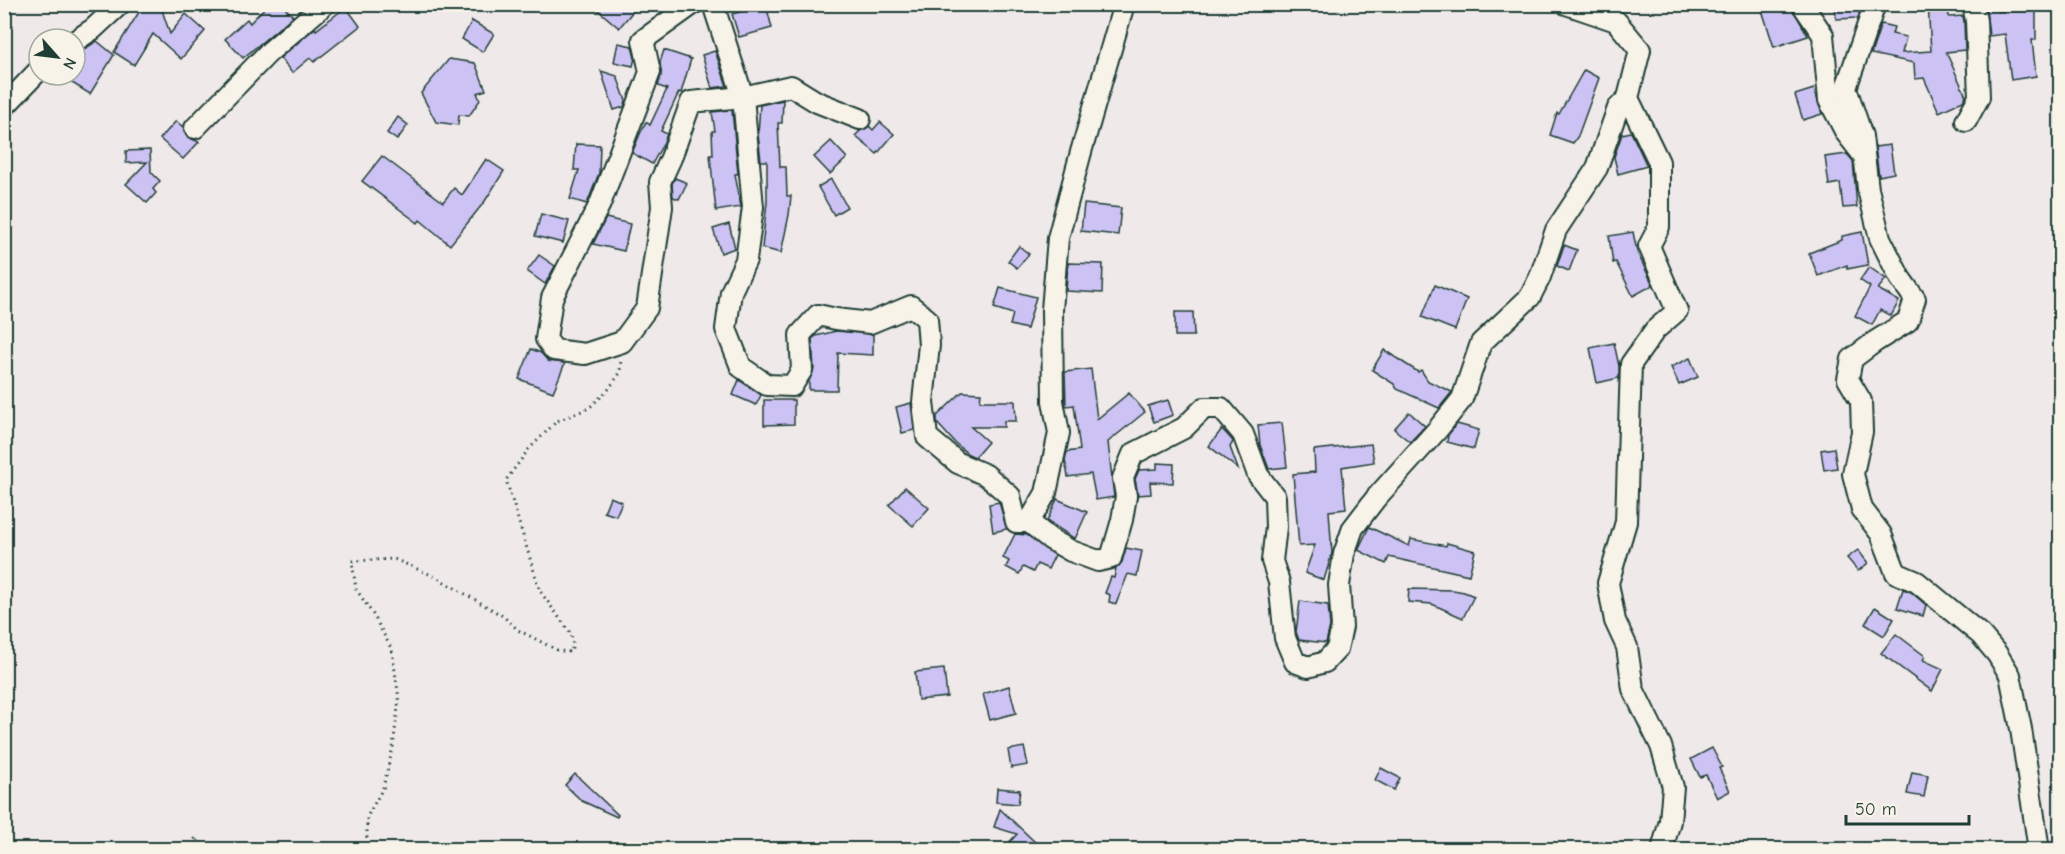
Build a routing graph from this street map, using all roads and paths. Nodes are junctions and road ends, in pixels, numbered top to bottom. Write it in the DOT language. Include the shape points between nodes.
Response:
graph roads {
  1 [pos="120,4"];
  2 [pos="325,4"];
  3 [pos="693,4"];
  4 [pos="713,4"];
  5 [pos="1124,4"];
  6 [pos="1566,4"];
  7 [pos="1802,4"];
  8 [pos="1875,4"];
  9 [pos="1973,4"];
  10 [pos="87,33"];
  11 [pos="27,83"];
  12 [pos="743,97"];
  13 [pos="1628,98"];
  14 [pos="4,107"];
  15 [pos="860,119"];
  16 [pos="1966,122"];
  17 [pos="195,128"];
  18 [pos="1864,157"];
  19 [pos="622,342"];
  20 [pos="1029,522"];
  21 [pos="189,849"];
  22 [pos="203,849"];
  23 [pos="367,849"];
  24 [pos="1662,849"];
  25 [pos="2039,849"];
  1 -- 10 [label="street"];
  2 -- 17 [label="street" via="268,53"];
  3 -- 19 [label="street" via="643,40 650,72 600,204 552,298 546,339 554,350 585,354"];
  4 -- 12 [label="street"];
  5 -- 20 [label="street" via="1058,238 1052,310 1053,401 1059,433 1047,493"];
  6 -- 13 [label="street" via="1616,21 1640,50"];
  7 -- 18 [label="street" via="1823,35 1829,100"];
  8 -- 18 [label="street" via="1846,88 1862,136"];
  9 -- 16 [label="street" via="1979,97"];
  11 -- 14 [label="street"];
  12 -- 15 [label="street" via="791,86 817,102"];
  12 -- 19 [label="street" via="691,102 660,182 662,207 647,308"];
  12 -- 20 [label="street" via="753,207 746,260 731,292 726,329 741,367 767,385 792,386 802,370 800,335 818,315 870,323 911,306 927,319 929,345 923,402 927,437 958,463 986,475 1010,496 1016,522"];
  13 -- 20 [label="street" via="1618,108 1597,168 1556,230 1530,297 1481,343 1462,399 1353,528 1339,585 1342,627 1337,649 1324,662 1308,667 1295,662 1285,638 1279,582 1272,561 1275,496 1258,475 1243,434 1221,408 1204,408 1184,428 1133,454 1123,478 1126,496 1111,558 1098,561 1071,550"];
  13 -- 24 [label="street" via="1659,162 1659,227 1649,246 1677,311 1655,330 1631,364 1626,522 1608,583 1615,621 1627,647 1633,689 1661,746 1673,788"];
  18 -- 25 [label="street" via="1880,238 1915,299 1908,321 1852,360 1848,379 1861,401 1862,432 1853,474 1862,509 1881,534 1896,573 1917,582 1980,635 2010,675"];
  19 -- 23 [label="path" via="620,373 608,390 589,408 557,421 506,480 540,591 571,634 571,652 559,651 518,630 503,616 436,577 394,560 352,561 356,589 392,650 399,699 383,788 367,817"];
  21 -- 22 [label="path" via="196,837"];
}
